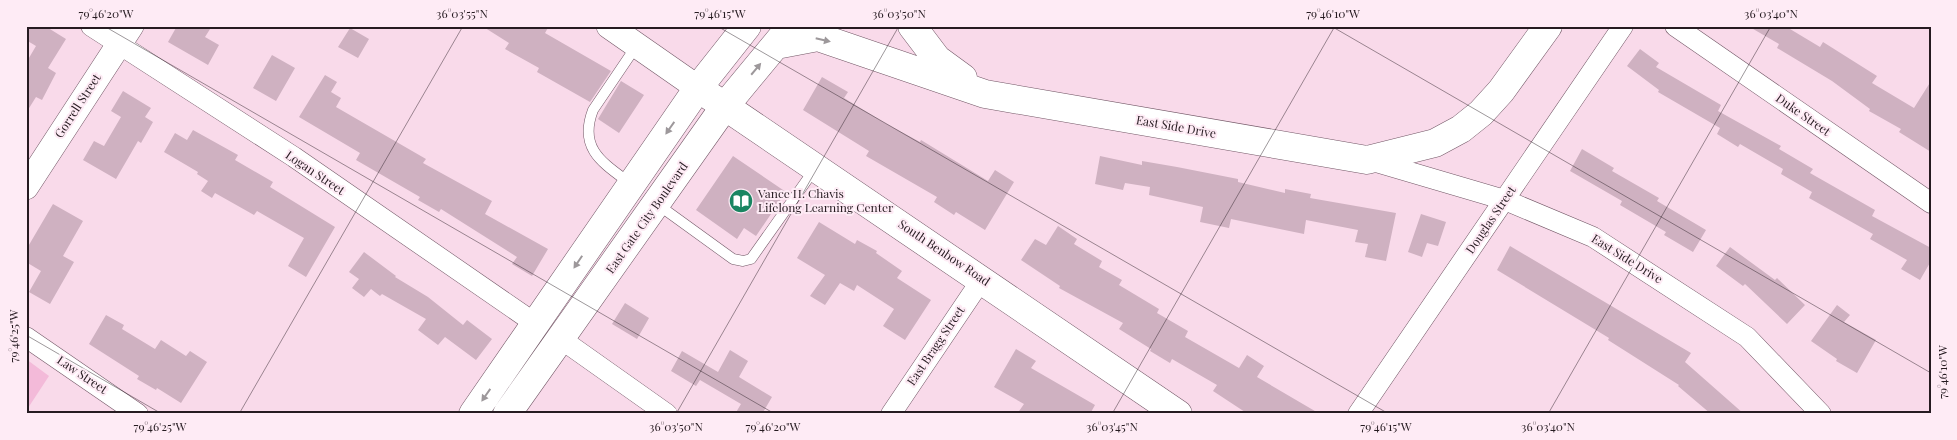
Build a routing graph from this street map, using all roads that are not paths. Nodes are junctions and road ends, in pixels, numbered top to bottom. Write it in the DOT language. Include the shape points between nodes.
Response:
graph roads {
  1 [pos="91,26"];
  2 [pos="609,26"];
  3 [pos="747,26"];
  4 [pos="912,26"];
  5 [pos="1548,26"];
  6 [pos="1623,26"];
  7 [pos="1675,26"];
  8 [pos="124,35"];
  9 [pos="784,36"];
  10 [pos="637,45"];
  11 [pos="698,88"];
  12 [pos="984,94"];
  13 [pos="725,106"];
  14 [pos="1367,160"];
  15 [pos="815,168"];
  16 [pos="631,184"];
  17 [pos="26,187"];
  18 [pos="1505,200"];
  19 [pos="1931,203"];
  20 [pos="657,204"];
  21 [pos="982,279"];
  22 [pos="536,324"];
  23 [pos="26,337"];
  24 [pos="560,339"];
  25 [pos="138,414"];
  26 [pos="473,414"];
  27 [pos="507,414"];
  28 [pos="667,414"];
  29 [pos="891,414"];
  30 [pos="1178,414"];
  31 [pos="1358,414"];
  32 [pos="1821,414"];
  1 -- 8 [label="street, Logan Street"];
  2 -- 10 [label="street, South Benbow Road"];
  3 -- 11 [label="main road"];
  4 -- 12 [label="main road" via="937,59"];
  5 -- 14 [label="main road, East Side Drive" via="1501,91 1461,129 1435,143"];
  6 -- 18 [label="street, Douglas Street"];
  7 -- 19 [label="street, Duke Street"];
  8 -- 17 [label="street, Gorrell Street"];
  8 -- 22 [label="street, Logan Street"];
  9 -- 12 [label="main road, East Side Drive, one-way" via="818,37"];
  13 -- 9 [label="main road, East Gate City Boulevard, one-way"];
  10 -- 11 [label="street, South Benbow Road"];
  10 -- 16 [label="lane" via="593,110 588,136 592,149 602,162"];
  11 -- 13 [label="main road, South Benbow Road"];
  11 -- 16 [label="main road, one-way"];
  12 -- 14 [label="main road, East Side Drive"];
  13 -- 15 [label="main road, South Benbow Road"];
  13 -- 20 [label="main road, East Gate City Boulevard"];
  14 -- 18 [label="street, East Side Drive"];
  15 -- 20 [label="lane" via="751,259 743,261 733,258"];
  15 -- 21 [label="main road, South Benbow Road"];
  16 -- 22 [label="main road, one-way"];
  18 -- 31 [label="street, Douglas Street"];
  18 -- 32 [label="street, East Side Drive" via="1593,236 1747,336"];
  20 -- 24 [label="main road, East Gate City Boulevard"];
  21 -- 29 [label="street, East Bragg Street"];
  21 -- 30 [label="main road, South Benbow Road"];
  22 -- 26 [label="main road, one-way"];
  23 -- 25 [label="street, Law Street"];
  24 -- 27 [label="main road, East Gate City Boulevard"];
  24 -- 28 [label="street"];
}
